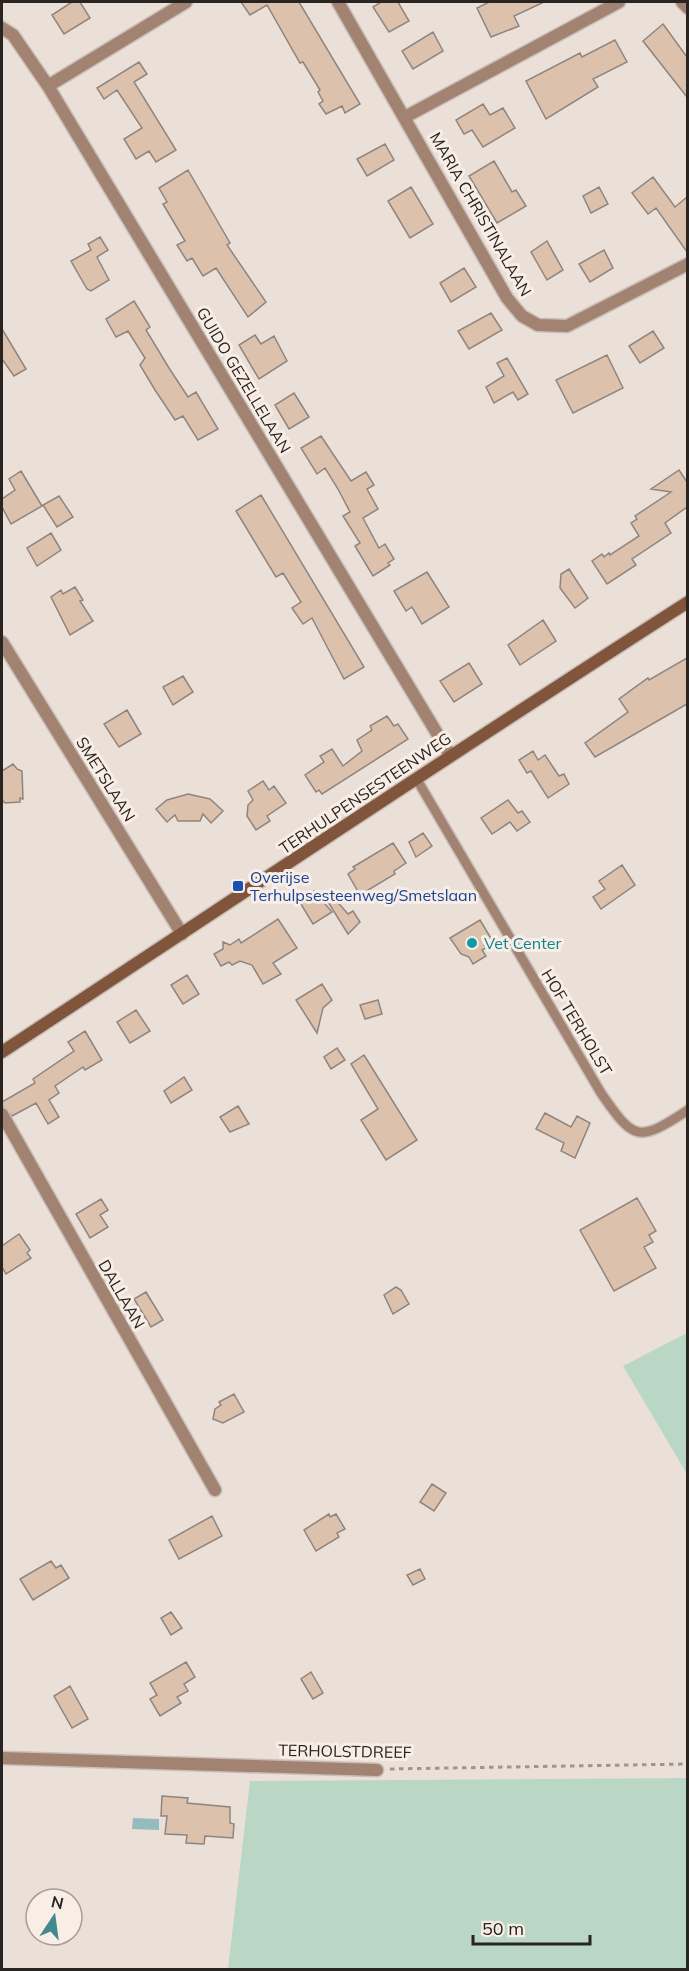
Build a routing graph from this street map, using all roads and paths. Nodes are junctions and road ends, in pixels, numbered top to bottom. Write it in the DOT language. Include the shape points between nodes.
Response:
graph roads {
  1 [pos="186,2"];
  2 [pos="338,2"];
  3 [pos="619,2"];
  4 [pos="682,2"];
  5 [pos="687,9"];
  6 [pos="2,28"];
  7 [pos="48,86"];
  8 [pos="405,117"];
  9 [pos="687,264"];
  10 [pos="687,602"];
  11 [pos="2,642"];
  12 [pos="450,755"];
  13 [pos="416,778"];
  14 [pos="182,934"];
  15 [pos="2,1052"];
  16 [pos="687,1110"];
  17 [pos="2,1114"];
  18 [pos="215,1490"];
  19 [pos="2,1758"];
  20 [pos="687,1764"];
  21 [pos="377,1770"];
  1 -- 7 [label="street"];
  2 -- 8 [label="street, MARIA CHRISTINALAAN"];
  3 -- 8 [label="street"];
  4 -- 5 [label="street"];
  6 -- 7 [label="street, GUIDO GEZELLELAAN" via="13,35"];
  7 -- 12 [label="street, GUIDO GEZELLELAAN"];
  8 -- 9 [label="street, MARIA CHRISTINALAAN" via="507,298 522,316 538,325 567,326"];
  10 -- 12 [label="main road, TERHULPENSESTEENWEG"];
  11 -- 14 [label="street, SMETSLAAN"];
  12 -- 13 [label="main road, TERHULPENSESTEENWEG"];
  13 -- 14 [label="main road, TERHULPENSESTEENWEG"];
  13 -- 16 [label="lane, HOF TERHOLST" via="624,1126 641,1134 659,1129"];
  14 -- 15 [label="main road, TERHULPENSESTEENWEG"];
  17 -- 18 [label="street, DALLAAN"];
  19 -- 21 [label="street, TERHOLSTDREEF"];
  20 -- 21 [label="path, TERHOLSTDREEF"];
}
